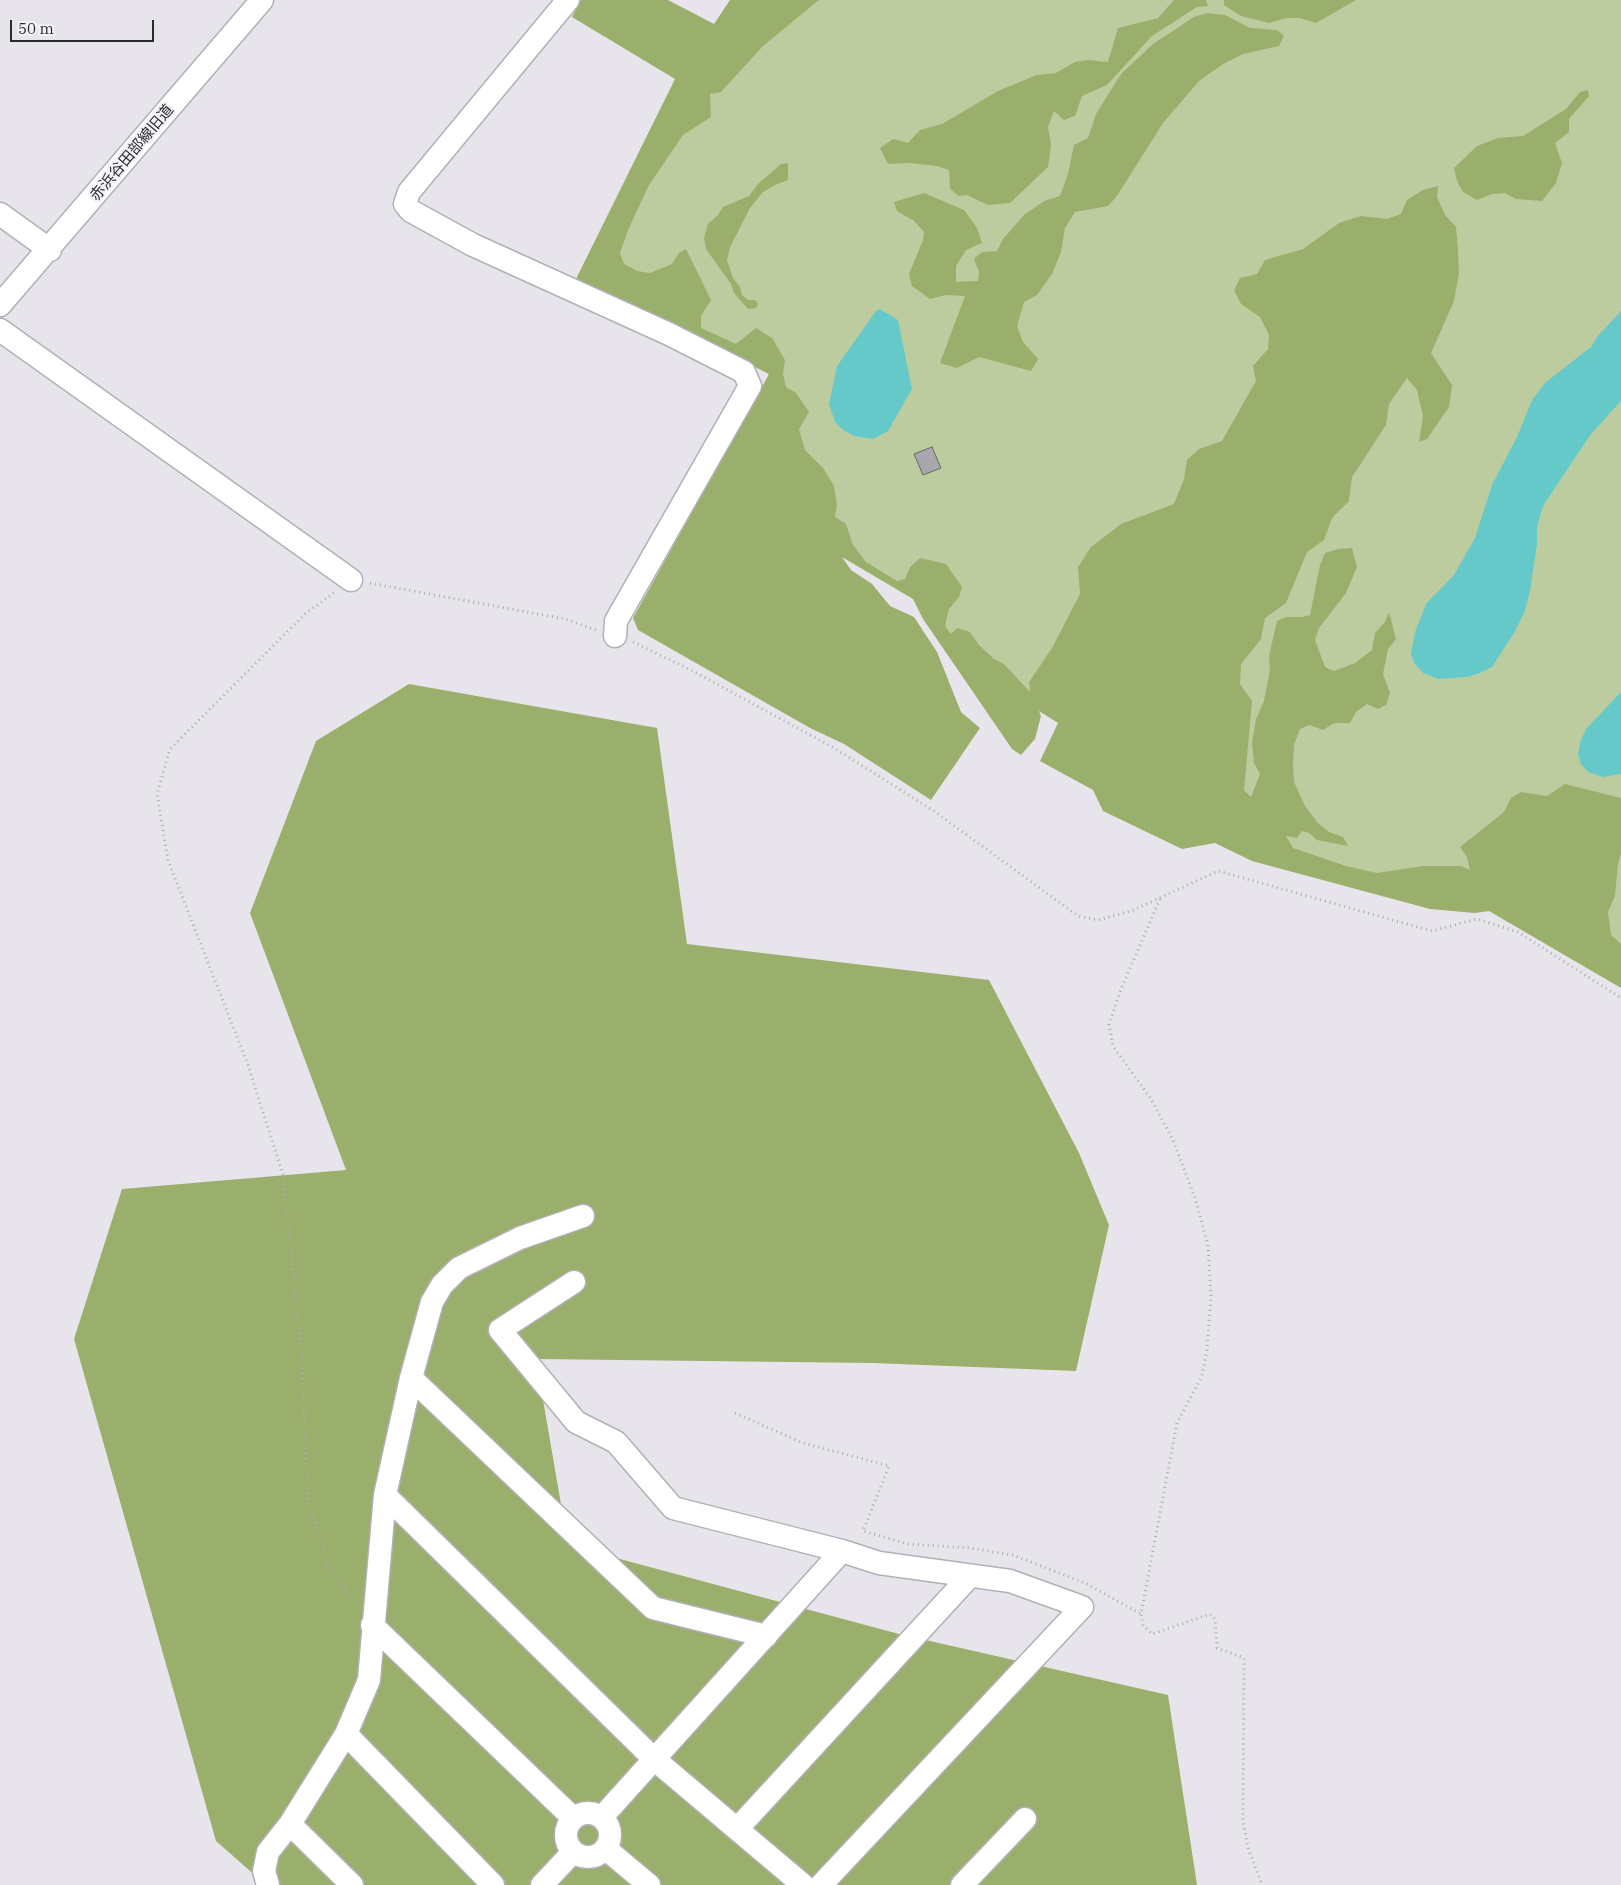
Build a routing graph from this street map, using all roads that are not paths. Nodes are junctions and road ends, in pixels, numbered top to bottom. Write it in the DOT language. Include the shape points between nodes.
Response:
graph roads {
  1 [pos="262,0"];
  2 [pos="568,0"];
  3 [pos="0,214"];
  4 [pos="50,250"];
  5 [pos="0,305"];
  6 [pos="0,330"];
  7 [pos="351,580"];
  8 [pos="615,636"];
  9 [pos="583,1216"];
  10 [pos="574,1282"];
  11 [pos="411,1378"];
  12 [pos="385,1495"];
  13 [pos="842,1551"];
  14 [pos="970,1576"];
  15 [pos="372,1625"];
  16 [pos="766,1636"];
  17 [pos="346,1734"];
  18 [pos="654,1758"];
  19 [pos="602,1817"];
  20 [pos="573,1818"];
  21 [pos="1025,1820"];
  22 [pos="290,1824"];
  23 [pos="737,1829"];
  24 [pos="606,1849"];
  25 [pos="573,1852"];
  26 [pos="268,1885"];
  27 [pos="352,1885"];
  28 [pos="493,1885"];
  29 [pos="542,1885"];
  30 [pos="649,1885"];
  31 [pos="802,1885"];
  32 [pos="821,1885"];
  33 [pos="962,1885"];
  1 -- 4 [label="street, 赤浜谷田部線旧道"];
  2 -- 8 [label="street" via="409,192 405,204 411,212 473,245 670,334 744,372 750,386 616,621"];
  3 -- 4 [label="street"];
  4 -- 5 [label="street, 赤浜谷田部線旧道"];
  6 -- 7 [label="street"];
  9 -- 11 [label="street" via="520,1238 460,1268 442,1285 432,1302"];
  10 -- 13 [label="street" via="500,1330 576,1422 616,1442 674,1508"];
  11 -- 12 [label="street"];
  11 -- 16 [label="street" via="653,1608"];
  12 -- 15 [label="street"];
  12 -- 18 [label="street"];
  13 -- 14 [label="street" via="879,1564"];
  13 -- 16 [label="street"];
  14 -- 23 [label="street"];
  14 -- 32 [label="street" via="1010,1581 1082,1607"];
  15 -- 17 [label="street" via="369,1680"];
  15 -- 20 [label="street"];
  16 -- 18 [label="street"];
  17 -- 22 [label="street"];
  17 -- 28 [label="street"];
  18 -- 19 [label="street"];
  18 -- 23 [label="street"];
  19 -- 20 [label="street" via="587,1812"];
  19 -- 24 [label="street" via="607,1822 610,1836"];
  20 -- 25 [label="street" via="565,1831 568,1846"];
  21 -- 33 [label="street"];
  22 -- 26 [label="street" via="268,1852 264,1871"];
  22 -- 27 [label="street"];
  23 -- 31 [label="street"];
  24 -- 25 [label="street" via="586,1858"];
  24 -- 30 [label="street"];
  25 -- 29 [label="street"];
}
